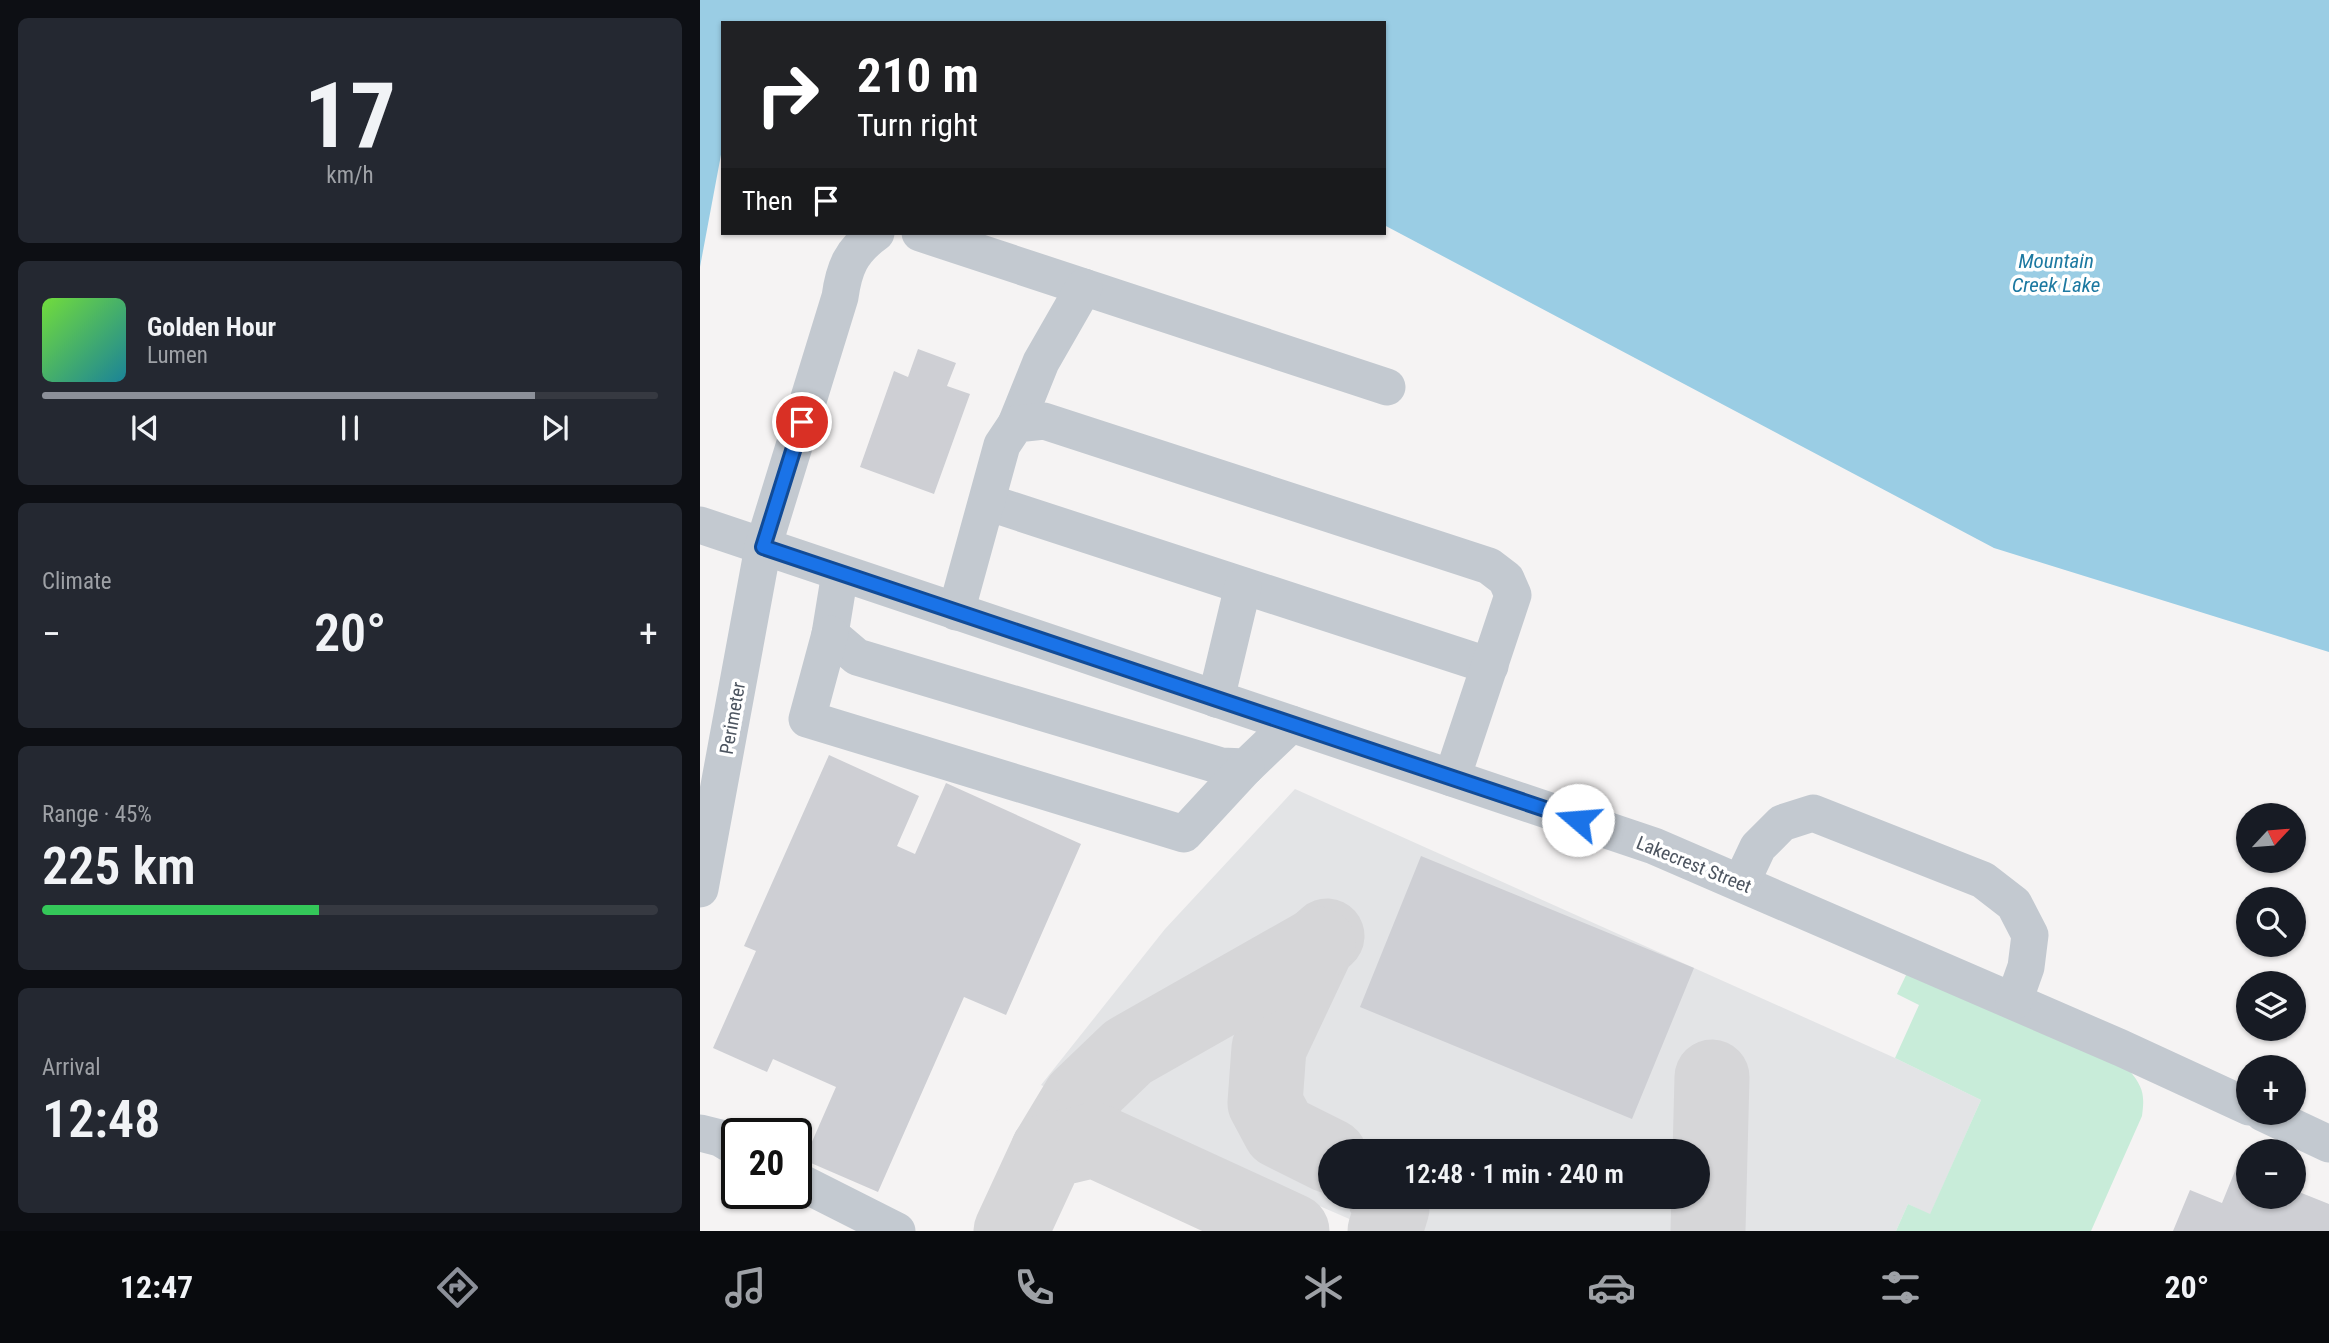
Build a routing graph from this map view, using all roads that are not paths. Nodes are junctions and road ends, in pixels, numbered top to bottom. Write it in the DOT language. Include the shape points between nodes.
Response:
graph roads {
  1 [pos="873,235"];
  2 [pos="926,235"];
  3 [pos="1084,287"];
  4 [pos="1387,387"];
  5 [pos="1016,424"];
  6 [pos="986,502"];
  7 [pos="700,525"];
  8 [pos="763,547"];
  9 [pos="840,573"];
  10 [pos="1243,586"];
  11 [pos="956,611"];
  12 [pos="830,634"];
  13 [pos="1489,666"];
  14 [pos="1216,699"];
  15 [pos="1291,724"];
  16 [pos="1246,767"];
  17 [pos="1452,778"];
  18 [pos="1741,883"];
  19 [pos="700,889"];
  20 [pos="2014,1001"];
  21 [pos="2236,1101"];
  22 [pos="2289,1125"];
  23 [pos="700,1133"];
  24 [pos="721,1139"];
  25 [pos="2329,1144"];
  26 [pos="812,1188"];
  27 [pos="897,1231"];
  1 -- 8 [label="lane, Perimeter" via="860,244 844,272 840,298"];
  2 -- 3 [label="lane"];
  3 -- 4 [label="lane"];
  3 -- 5 [label="lane" via="1041,362"];
  5 -- 6 [label="lane" via="1002,445"];
  5 -- 13 [label="lane" via="1044,421 1489,566 1506,579 1513,595"];
  6 -- 10 [label="lane"];
  6 -- 11 [label="lane"];
  7 -- 8 [label="lane, Lakecrest Street"];
  8 -- 9 [label="lane, Lakecrest Street"];
  8 -- 19 [label="lane, Perimeter"];
  9 -- 11 [label="lane, Lakecrest Street"];
  9 -- 12 [label="lane"];
  10 -- 13 [label="lane"];
  10 -- 14 [label="lane"];
  11 -- 14 [label="lane, Lakecrest Street"];
  12 -- 16 [label="lane" via="857,657 1221,766"];
  12 -- 16 [label="lane" via="807,719 1184,834"];
  13 -- 17 [label="lane"];
  14 -- 15 [label="lane, Lakecrest Street"];
  15 -- 16 [label="lane"];
  15 -- 17 [label="lane, Lakecrest Street"];
  17 -- 18 [label="lane, Lakecrest Street" via="1654,846"];
  18 -- 20 [label="lane, Lakecrest Street"];
  18 -- 20 [label="lane" via="1758,847 1782,823 1813,813 1983,880 2014,904 2031,935"];
  20 -- 21 [label="lane, Lakecrest Street"];
  22 -- 25 [label="lane"];
  23 -- 24 [label="lane"];
  26 -- 27 [label="lane"];
}
